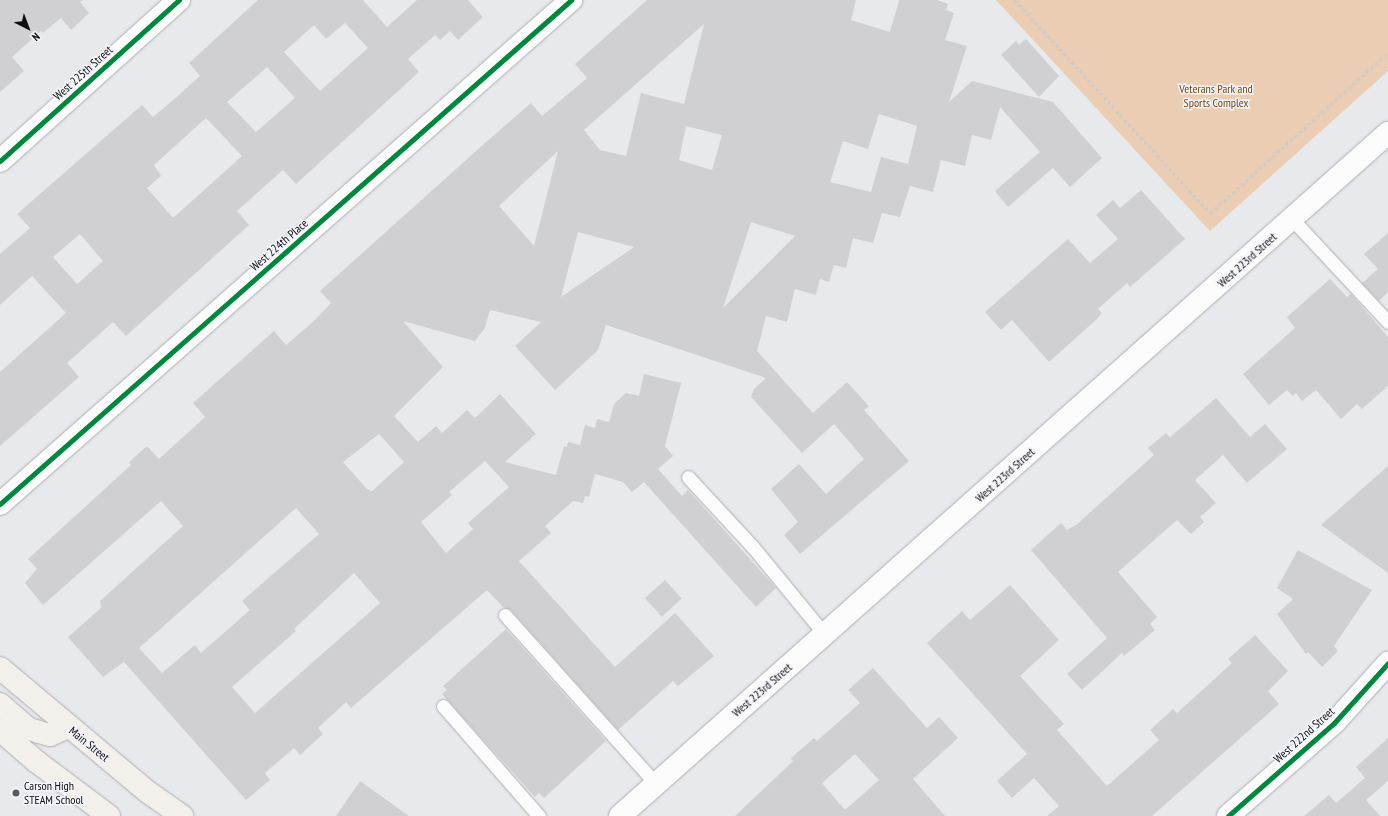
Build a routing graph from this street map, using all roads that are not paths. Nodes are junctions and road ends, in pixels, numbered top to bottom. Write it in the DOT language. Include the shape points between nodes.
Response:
graph roads {
  1 [pos="179,0"];
  2 [pos="571,0"];
  3 [pos="1388,133"];
  4 [pos="0,161"];
  5 [pos="1292,219"];
  6 [pos="1388,322"];
  7 [pos="688,477"];
  8 [pos="0,504"];
  9 [pos="505,615"];
  10 [pos="825,635"];
  11 [pos="1388,663"];
  12 [pos="0,668"];
  13 [pos="0,704"];
  14 [pos="443,706"];
  15 [pos="68,727"];
  16 [pos="0,730"];
  17 [pos="656,784"];
  18 [pos="623,815"];
  19 [pos="109,816"];
  20 [pos="182,816"];
  21 [pos="539,816"];
  22 [pos="1228,816"];
  1 -- 4 [label="street, West 225th Street"];
  2 -- 8 [label="street, West 224th Place"];
  3 -- 5 [label="street, West 223rd Street"];
  5 -- 6 [label="lane"];
  5 -- 10 [label="street, West 223rd Street"];
  7 -- 10 [label="lane" via="752,546"];
  9 -- 17 [label="lane"];
  10 -- 17 [label="street, West 223rd Street"];
  11 -- 22 [label="street, West 222nd Street" via="1334,723"];
  12 -- 15 [label="main road, Main Street"];
  13 -- 15 [label="main road" via="29,729 50,735"];
  14 -- 21 [label="lane"];
  15 -- 20 [label="main road, Main Street"];
  16 -- 19 [label="main road" via="36,762"];
  17 -- 18 [label="street, West 223rd Street"];
}
